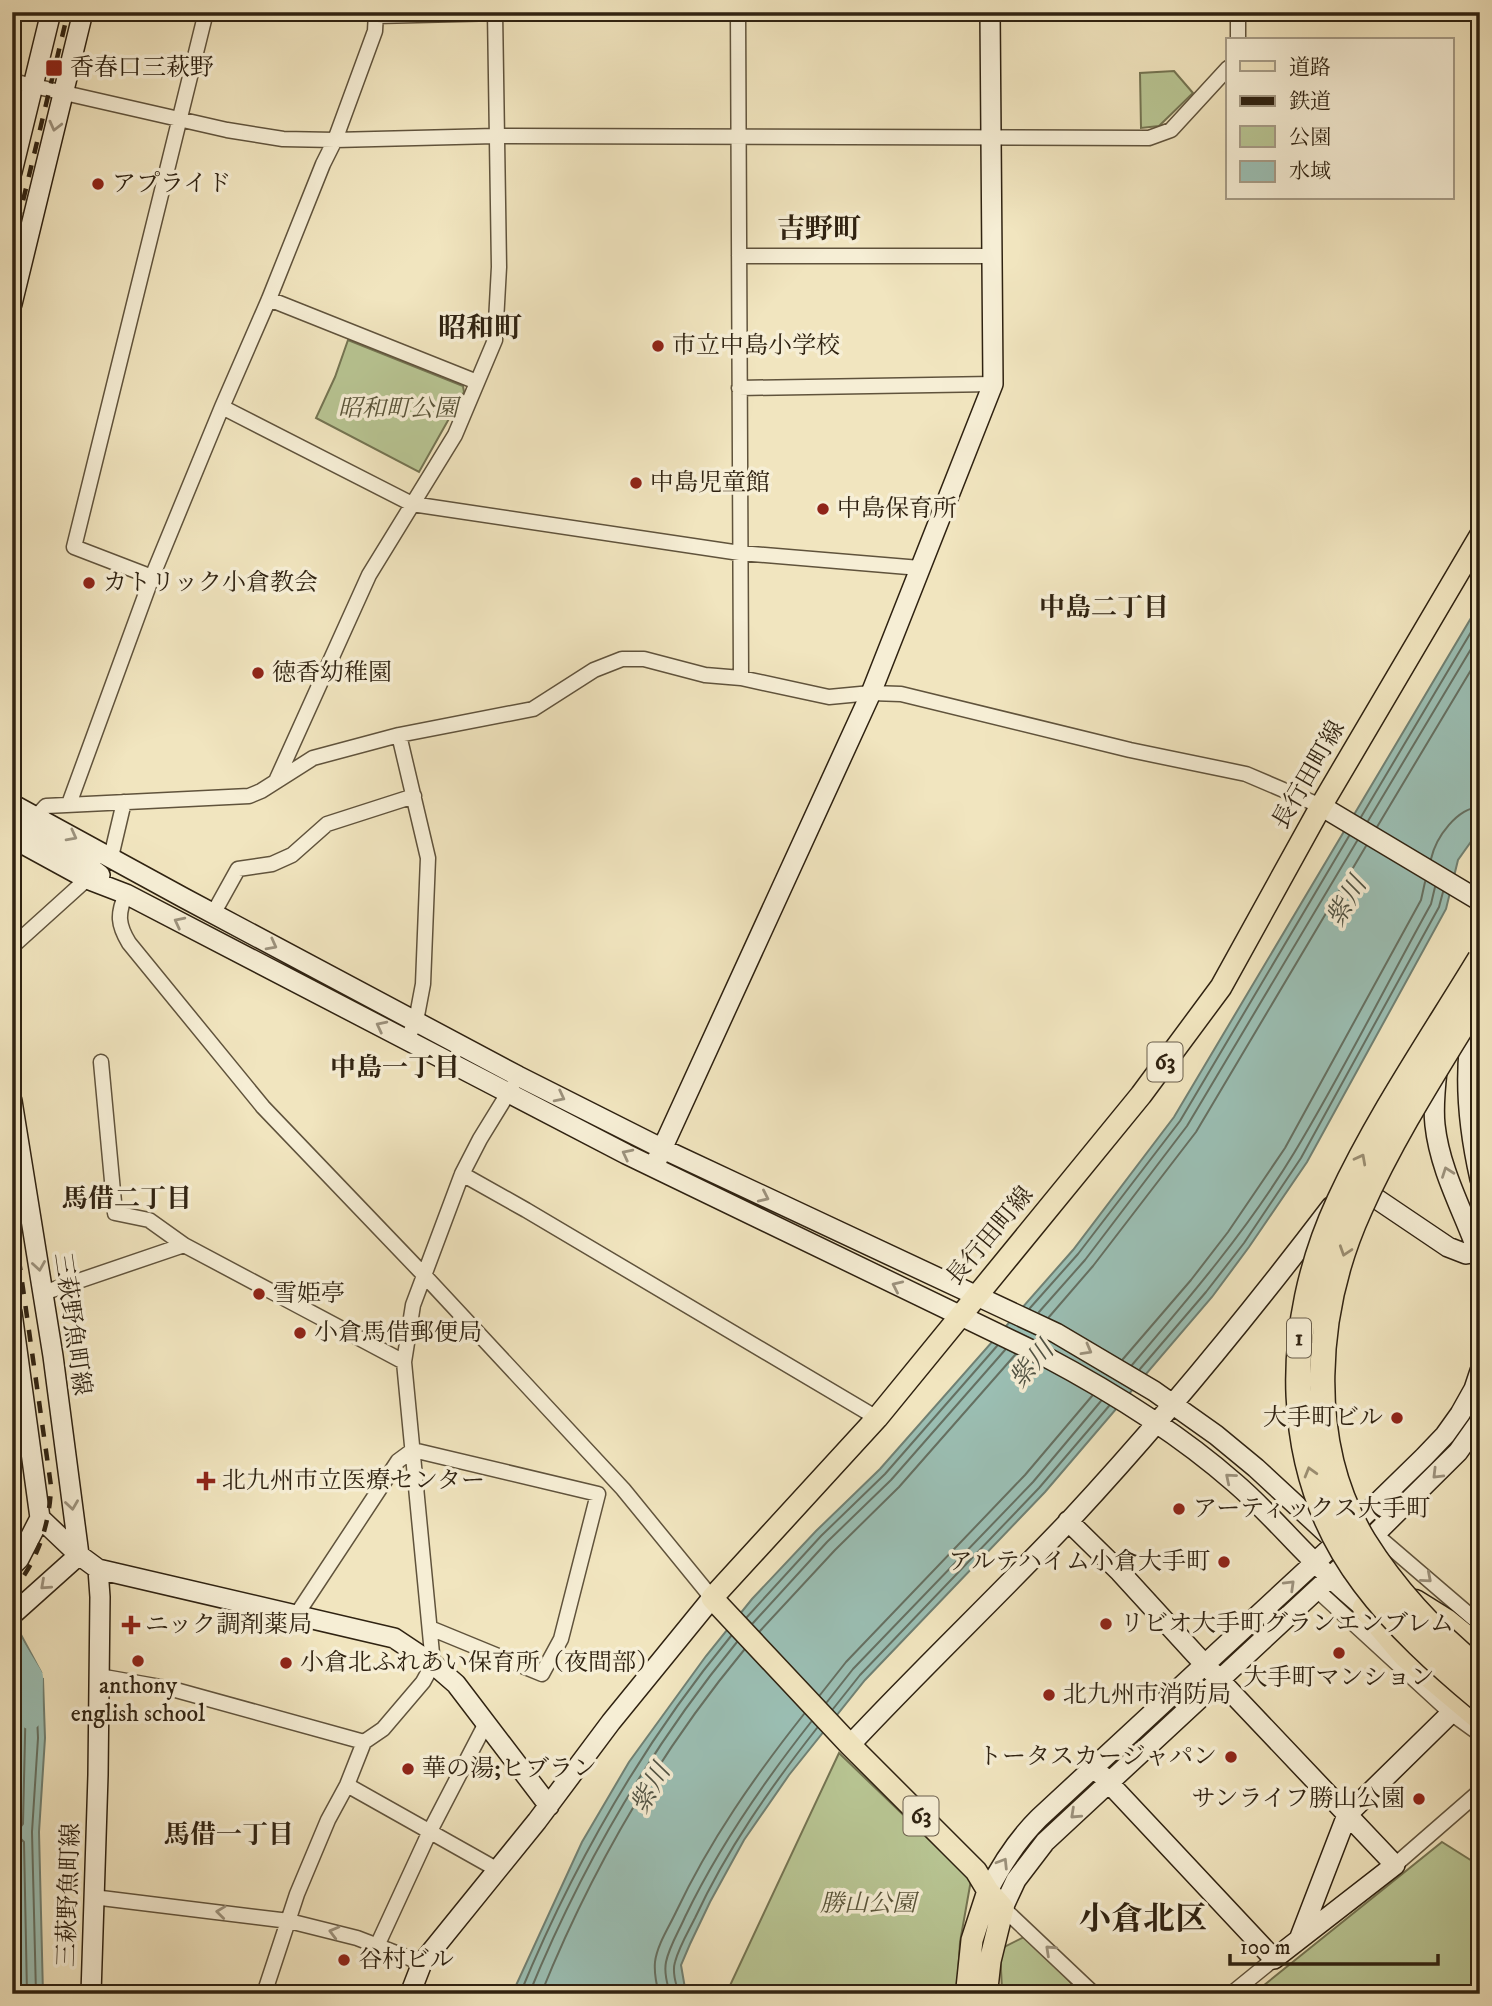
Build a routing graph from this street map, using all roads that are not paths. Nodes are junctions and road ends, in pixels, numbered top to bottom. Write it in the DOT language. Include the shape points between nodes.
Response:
graph roads {
  1 [pos="51,12"];
  2 [pos="83,12"];
  3 [pos="206,12"];
  4 [pos="495,12"];
  5 [pos="536,12"];
  6 [pos="738,12"];
  7 [pos="990,12"];
  8 [pos="1238,12"];
  9 [pos="376,14"];
  10 [pos="1238,38"];
  11 [pos="1226,70"];
  12 [pos="12,82"];
  13 [pos="33,85"];
  14 [pos="63,92"];
  15 [pos="181,118"];
  16 [pos="495,136"];
  17 [pos="738,136"];
  18 [pos="990,138"];
  19 [pos="335,140"];
  20 [pos="12,172"];
  21 [pos="739,256"];
  22 [pos="992,256"];
  23 [pos="269,299"];
  24 [pos="12,304"];
  25 [pos="477,382"];
  26 [pos="993,384"];
  27 [pos="739,388"];
  28 [pos="222,407"];
  29 [pos="412,504"];
  30 [pos="1480,536"];
  31 [pos="740,553"];
  32 [pos="919,568"];
  33 [pos="152,577"];
  34 [pos="741,678"];
  35 [pos="872,693"];
  36 [pos="399,735"];
  37 [pos="275,782"];
  38 [pos="414,796"];
  39 [pos="124,802"];
  40 [pos="12,804"];
  41 [pos="69,804"];
  42 [pos="1321,806"];
  43 [pos="36,817"];
  44 [pos="12,821"];
  45 [pos="14,840"];
  46 [pos="111,857"];
  47 [pos="87,878"];
  48 [pos="126,894"];
  49 [pos="1477,900"];
  50 [pos="213,914"];
  51 [pos="12,944"];
  52 [pos="1480,950"];
  53 [pos="1480,959"];
  54 [pos="1480,998"];
  55 [pos="416,1021"];
  56 [pos="407,1039"];
  57 [pos="101,1062"];
  58 [pos="1480,1066"];
  59 [pos="513,1085"];
  60 [pos="12,1101"];
  61 [pos="1473,1128"];
  62 [pos="663,1149"];
  63 [pos="654,1167"];
  64 [pos="462,1174"];
  65 [pos="1480,1180"];
  66 [pos="184,1245"];
  67 [pos="1479,1255"];
  68 [pos="423,1275"];
  69 [pos="43,1293"];
  70 [pos="975,1296"];
  71 [pos="12,1313"];
  72 [pos="958,1316"];
  73 [pos="404,1362"];
  74 [pos="15,1367"];
  75 [pos="1480,1371"];
  76 [pos="1175,1405"];
  77 [pos="877,1418"];
  78 [pos="1480,1421"];
  79 [pos="1158,1424"];
  80 [pos="413,1450"];
  81 [pos="623,1489"];
  82 [pos="598,1494"];
  83 [pos="40,1518"];
  84 [pos="1068,1521"];
  85 [pos="1375,1534"];
  86 [pos="1337,1542"];
  87 [pos="79,1555"];
  88 [pos="1353,1556"];
  89 [pos="1314,1562"];
  90 [pos="12,1566"];
  91 [pos="98,1569"];
  92 [pos="1382,1580"];
  93 [pos="1323,1584"];
  94 [pos="712,1598"];
  95 [pos="1365,1608"];
  96 [pos="297,1614"];
  97 [pos="12,1615"];
  98 [pos="1480,1624"];
  99 [pos="430,1628"];
  100 [pos="1480,1649"];
  101 [pos="1480,1659"];
  102 [pos="433,1664"];
  103 [pos="1480,1670"];
  104 [pos="1212,1672"];
  105 [pos="99,1676"];
  106 [pos="1480,1699"];
  107 [pos="1480,1707"];
  108 [pos="1451,1713"];
  109 [pos="1480,1718"];
  110 [pos="485,1725"];
  111 [pos="1480,1734"];
  112 [pos="364,1742"];
  113 [pos="849,1745"];
  114 [pos="1094,1767"];
  115 [pos="1108,1782"];
  116 [pos="347,1785"];
  117 [pos="1480,1791"];
  118 [pos="549,1806"];
  119 [pos="1347,1815"];
  120 [pos="430,1831"];
  121 [pos="1395,1865"];
  122 [pos="498,1870"];
  123 [pos="988,1891"];
  124 [pos="93,1897"];
  125 [pos="1003,1908"];
  126 [pos="289,1921"];
  127 [pos="1300,1938"];
  128 [pos="377,1946"];
  129 [pos="1274,1959"];
  130 [pos="422,1963"];
  131 [pos="91,1994"];
  132 [pos="264,1994"];
  133 [pos="410,1994"];
  134 [pos="1094,1994"];
  135 [pos="1231,1994"];
  1 -- 13 [label="street"];
  2 -- 14 [label="street"];
  3 -- 15 [label="street"];
  4 -- 5 [label="street"];
  4 -- 9 [label="street"];
  4 -- 16 [label="street"];
  6 -- 17 [label="street"];
  7 -- 18 [label="street"];
  8 -- 10 [label="street"];
  9 -- 19 [label="street" via="375,31"];
  11 -- 18 [label="street" via="1171,130 1149,138"];
  12 -- 13 [label="street"];
  13 -- 14 [label="street"];
  13 -- 20 [label="street"];
  14 -- 15 [label="street"];
  14 -- 24 [label="street, one-way"];
  15 -- 19 [label="street" via="284,139"];
  15 -- 33 [label="street" via="74,547"];
  16 -- 17 [label="street"];
  16 -- 19 [label="street"];
  16 -- 25 [label="street" via="499,267 495,340"];
  17 -- 18 [label="street"];
  17 -- 21 [label="street"];
  18 -- 22 [label="street"];
  19 -- 23 [label="street"];
  21 -- 22 [label="street"];
  21 -- 27 [label="street"];
  22 -- 26 [label="street"];
  23 -- 25 [label="street"];
  23 -- 28 [label="street"];
  25 -- 29 [label="street" via="455,435"];
  26 -- 27 [label="street"];
  26 -- 32 [label="street"];
  27 -- 31 [label="street"];
  28 -- 29 [label="street"];
  28 -- 33 [label="street"];
  29 -- 31 [label="street"];
  29 -- 37 [label="street" via="369,575"];
  30 -- 42 [label="main road, 長行田町線 / 63"];
  31 -- 32 [label="street"];
  31 -- 34 [label="street"];
  32 -- 35 [label="street"];
  33 -- 41 [label="street"];
  34 -- 35 [label="street" via="829,697"];
  34 -- 36 [label="street" via="622,659 594,670 533,709"];
  35 -- 42 [label="street" via="901,694 1246,774"];
  35 -- 62 [label="street"];
  36 -- 37 [label="street" via="313,758"];
  36 -- 38 [label="street"];
  37 -- 39 [label="street" via="248,796"];
  38 -- 50 [label="street" via="327,824 292,855 272,864 238,869"];
  38 -- 55 [label="street" via="428,858 423,984"];
  39 -- 41 [label="street"];
  39 -- 46 [label="street"];
  40 -- 43 [label="street"];
  41 -- 43 [label="street" via="46,806"];
  42 -- 49 [label="street"];
  42 -- 70 [label="main road, 長行田町線 / 63" via="1221,986 1141,1095"];
  43 -- 46 [label="street, one-way"];
  44 -- 48 [label="street" via="79,859"];
  45 -- 47 [label="street"];
  46 -- 50 [label="street"];
  47 -- 48 [label="street"];
  47 -- 51 [label="street"];
  56 -- 48 [label="street, one-way"];
  48 -- 68 [label="street" via="118,916 129,943 263,1107"];
  50 -- 55 [label="street, one-way"];
  67 -- 52 [label="street, one-way" via="1444,1166 1434,1108 1444,1028 1457,991"];
  106 -- 53 [label="highway, 1, one-way, bridge" via="1390,1615 1341,1547 1309,1472 1297,1391 1308,1290 1339,1202"];
  54 -- 61 [label="street" via="1468,1059"];
  54 -- 103 [label="highway, 1, one-way, bridge" via="1359,1210 1334,1290 1323,1371 1329,1449 1343,1496 1363,1539 1412,1604"];
  55 -- 56 [label="street"];
  55 -- 59 [label="street"];
  56 -- 59 [label="street"];
  57 -- 66 [label="street" via="115,1213 149,1220"];
  58 -- 61 [label="street"];
  59 -- 62 [label="street, one-way"];
  63 -- 59 [label="street, one-way"];
  59 -- 64 [label="street"];
  60 -- 69 [label="street, 三萩野魚町線, one-way"];
  61 -- 65 [label="street"];
  62 -- 63 [label="street"];
  62 -- 70 [label="street, one-way"];
  72 -- 63 [label="street, one-way"];
  64 -- 68 [label="street"];
  64 -- 77 [label="street"];
  66 -- 69 [label="street"];
  66 -- 73 [label="street"];
  67 -- 76 [label="street" via="1448,1247 1365,1191 1353,1190 1339,1197"];
  68 -- 73 [label="street"];
  68 -- 81 [label="street"];
  69 -- 87 [label="street, 三萩野魚町線, one-way"];
  70 -- 72 [label="main road, 長行田町線 / 63"];
  70 -- 76 [label="street, one-way" via="1066,1339"];
  71 -- 74 [label="street"];
  72 -- 77 [label="main road, 長行田町線 / 63"];
  72 -- 79 [label="street" via="1044,1356"];
  73 -- 80 [label="street"];
  74 -- 83 [label="street"];
  75 -- 86 [label="street" via="1445,1435"];
  76 -- 79 [label="street"];
  76 -- 86 [label="street" via="1256,1468"];
  77 -- 94 [label="main road, 長行田町線 / 63"];
  78 -- 85 [label="street, one-way" via="1458,1452"];
  79 -- 84 [label="street"];
  89 -- 79 [label="street, one-way" via="1237,1484"];
  80 -- 82 [label="street"];
  80 -- 96 [label="street" via="398,1461"];
  80 -- 99 [label="street"];
  81 -- 82 [label="street"];
  81 -- 94 [label="street"];
  82 -- 99 [label="street" via="561,1639 542,1674"];
  83 -- 87 [label="street"];
  83 -- 90 [label="street"];
  84 -- 104 [label="street"];
  84 -- 113 [label="street"];
  85 -- 88 [label="street"];
  85 -- 98 [label="street, one-way"];
  86 -- 88 [label="street"];
  86 -- 89 [label="street"];
  87 -- 91 [label="street"];
  87 -- 97 [label="street, one-way"];
  88 -- 92 [label="street"];
  88 -- 93 [label="street"];
  89 -- 93 [label="street"];
  104 -- 89 [label="street, one-way"];
  91 -- 96 [label="street"];
  91 -- 105 [label="street, 三萩野魚町線"];
  92 -- 100 [label="highway"];
  92 -- 101 [label="street"];
  93 -- 95 [label="street"];
  93 -- 104 [label="street"];
  93 -- 108 [label="street"];
  94 -- 113 [label="main road, 63"];
  94 -- 118 [label="street"];
  95 -- 107 [label="street"];
  95 -- 109 [label="highway" via="1405,1655"];
  96 -- 102 [label="street" via="394,1638"];
  99 -- 102 [label="street"];
  102 -- 110 [label="street" via="456,1684"];
  102 -- 112 [label="street" via="383,1729"];
  104 -- 114 [label="street"];
  104 -- 115 [label="street"];
  104 -- 119 [label="street"];
  105 -- 112 [label="street" via="172,1689"];
  105 -- 124 [label="street, 三萩野魚町線"];
  108 -- 111 [label="street"];
  108 -- 119 [label="street"];
  110 -- 118 [label="street"];
  110 -- 120 [label="street"];
  112 -- 116 [label="street"];
  113 -- 123 [label="main road, 63" via="976,1871"];
  114 -- 115 [label="street"];
  123 -- 114 [label="street, one-way" via="1021,1837"];
  115 -- 125 [label="street, one-way" via="1031,1858"];
  115 -- 129 [label="street"];
  116 -- 120 [label="street"];
  116 -- 126 [label="street" via="328,1820"];
  117 -- 121 [label="street"];
  118 -- 122 [label="street"];
  119 -- 121 [label="street"];
  119 -- 127 [label="street"];
  120 -- 122 [label="street"];
  120 -- 128 [label="street"];
  121 -- 127 [label="street"];
  122 -- 130 [label="street"];
  123 -- 125 [label="main road, 63"];
  123 -- 125 [label="main road" via="972,1940 977,1988"];
  126 -- 124 [label="street, one-way"];
  124 -- 131 [label="street, 三萩野魚町線"];
  134 -- 125 [label="street, one-way"];
  128 -- 126 [label="street, one-way"];
  126 -- 132 [label="street"];
  127 -- 129 [label="street"];
  128 -- 130 [label="street"];
  129 -- 135 [label="street"];
  130 -- 133 [label="street"];
}
